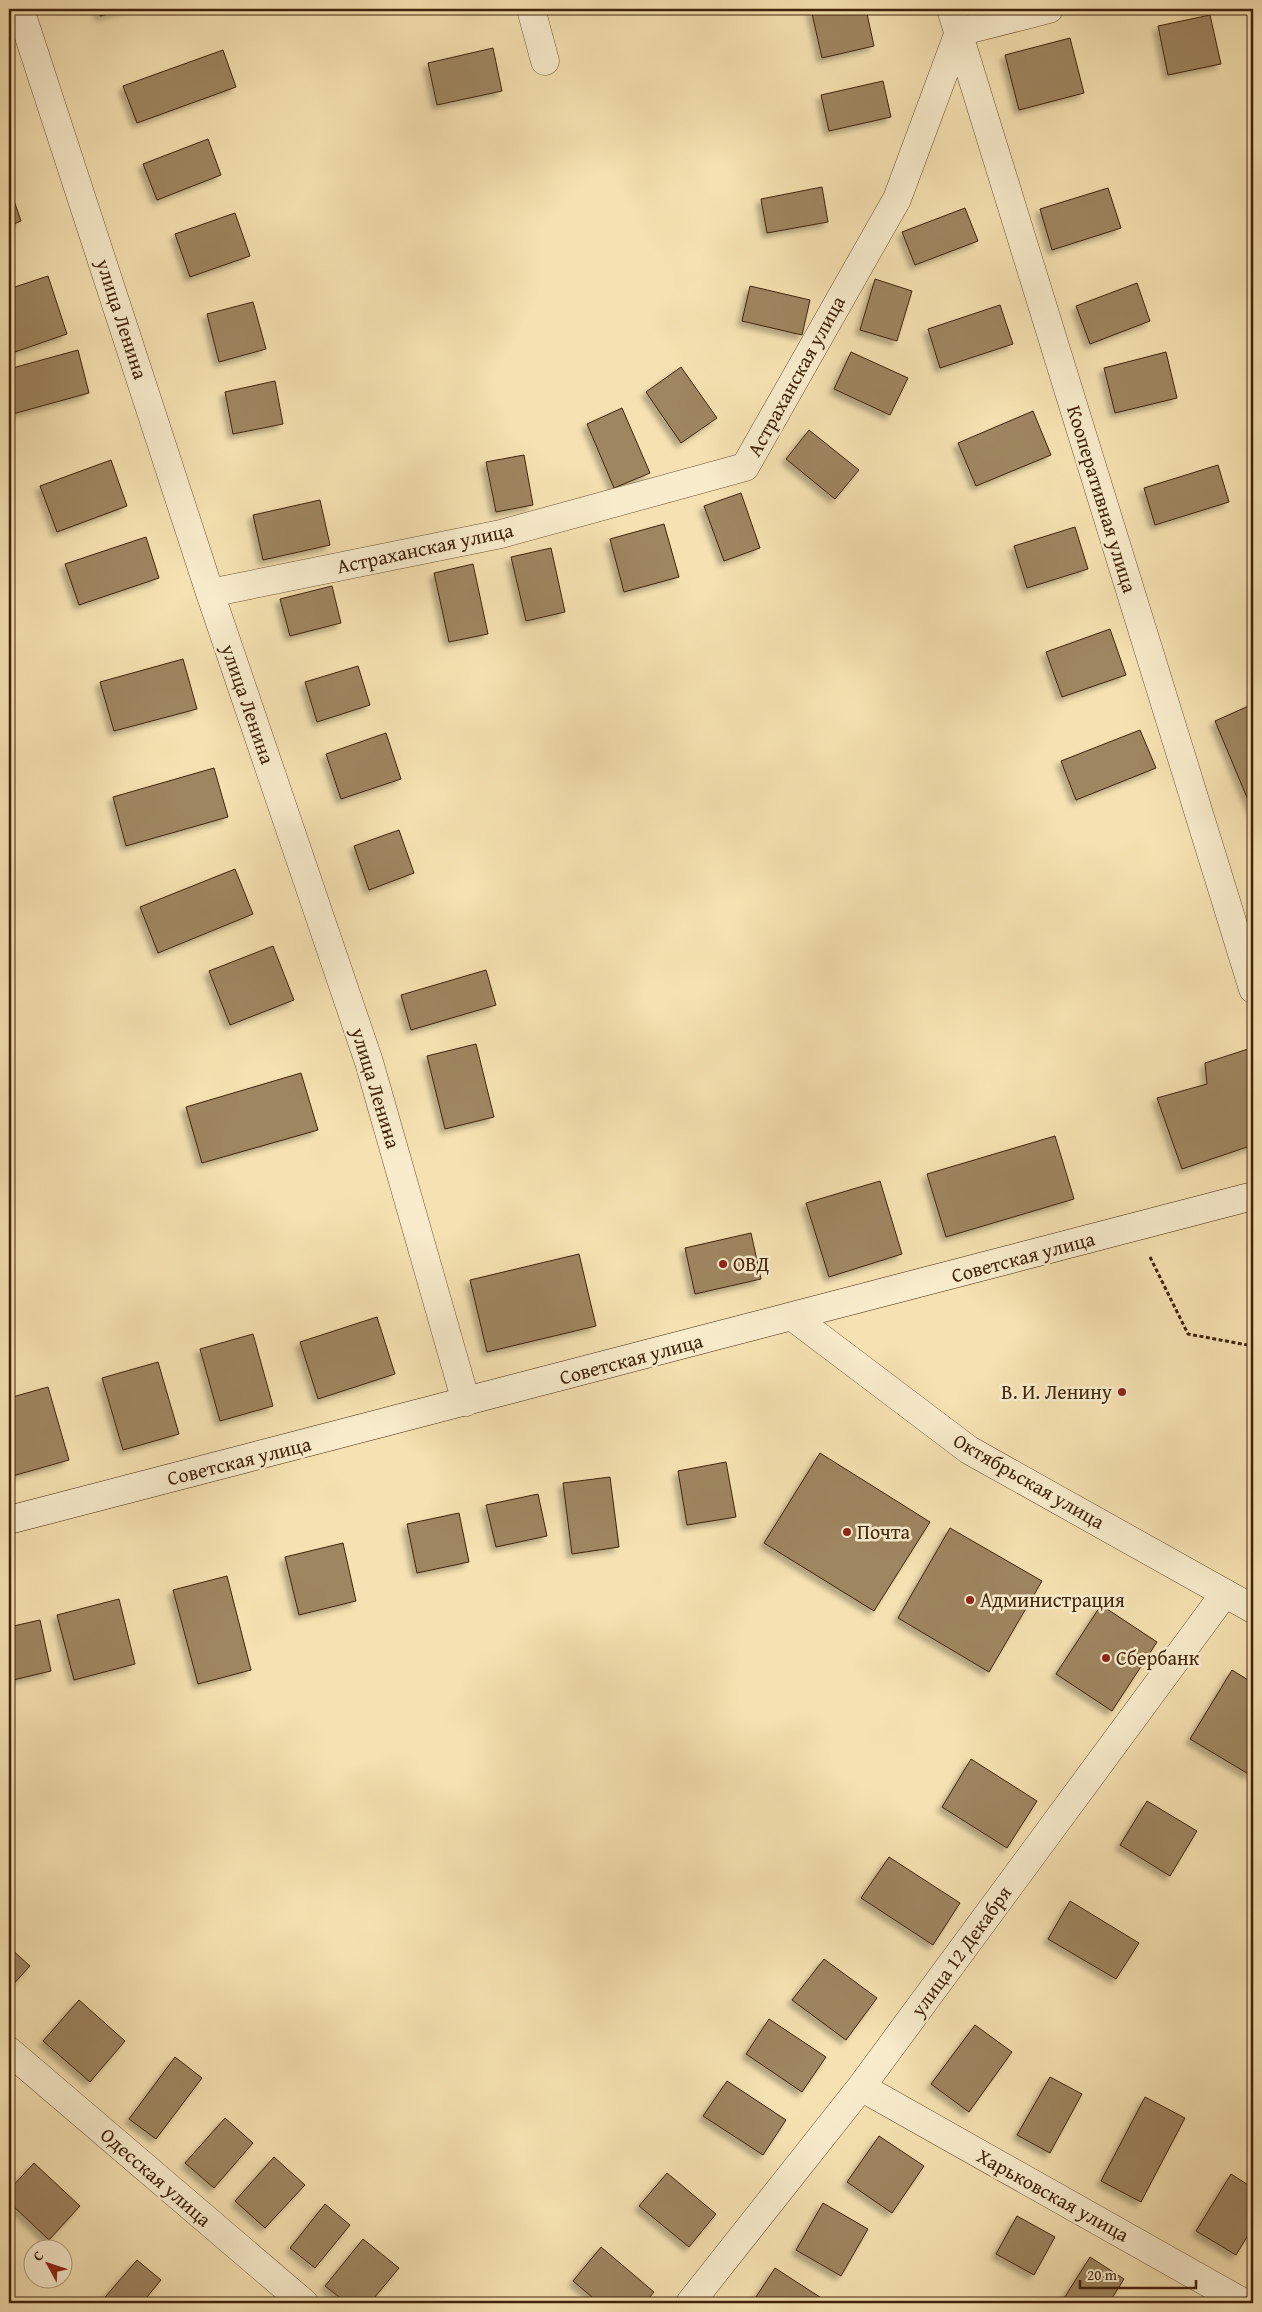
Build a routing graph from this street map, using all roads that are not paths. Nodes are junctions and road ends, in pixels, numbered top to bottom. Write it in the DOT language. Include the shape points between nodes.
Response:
graph roads {
  1 [pos="20,9"];
  2 [pos="532,9"];
  3 [pos="1049,9"];
  4 [pos="955,20"];
  5 [pos="545,61"];
  6 [pos="210,593"];
  7 [pos="1253,989"];
  8 [pos="1253,1196"];
  9 [pos="792,1317"];
  10 [pos="466,1402"];
  11 [pos="9,1520"];
  12 [pos="1225,1594"];
  13 [pos="1253,1609"];
  14 [pos="9,2051"];
  15 [pos="861,2087"];
  16 [pos="304,2303"];
  17 [pos="690,2303"];
  18 [pos="1244,2303"];
  1 -- 6 [label="street, улица Ленина"];
  2 -- 5 [label="street"];
  3 -- 4 [label="street"];
  4 -- 6 [label="street, Астраханская улица" via="896,199 744,468 502,534"];
  4 -- 7 [label="street, Кооперативная улица"];
  6 -- 10 [label="street, улица Ленина" via="369,1062"];
  8 -- 9 [label="street, Советская улица"];
  9 -- 10 [label="street, Советская улица"];
  9 -- 12 [label="street, Октябрьская улица" via="968,1450"];
  10 -- 11 [label="street, Советская улица"];
  12 -- 13 [label="street, Октябрьская улица"];
  12 -- 15 [label="street, улица 12 Декабря"];
  14 -- 16 [label="street, Одесская улица"];
  15 -- 17 [label="street, улица 12 Декабря"];
  15 -- 18 [label="street, Харьковская улица"];
}
